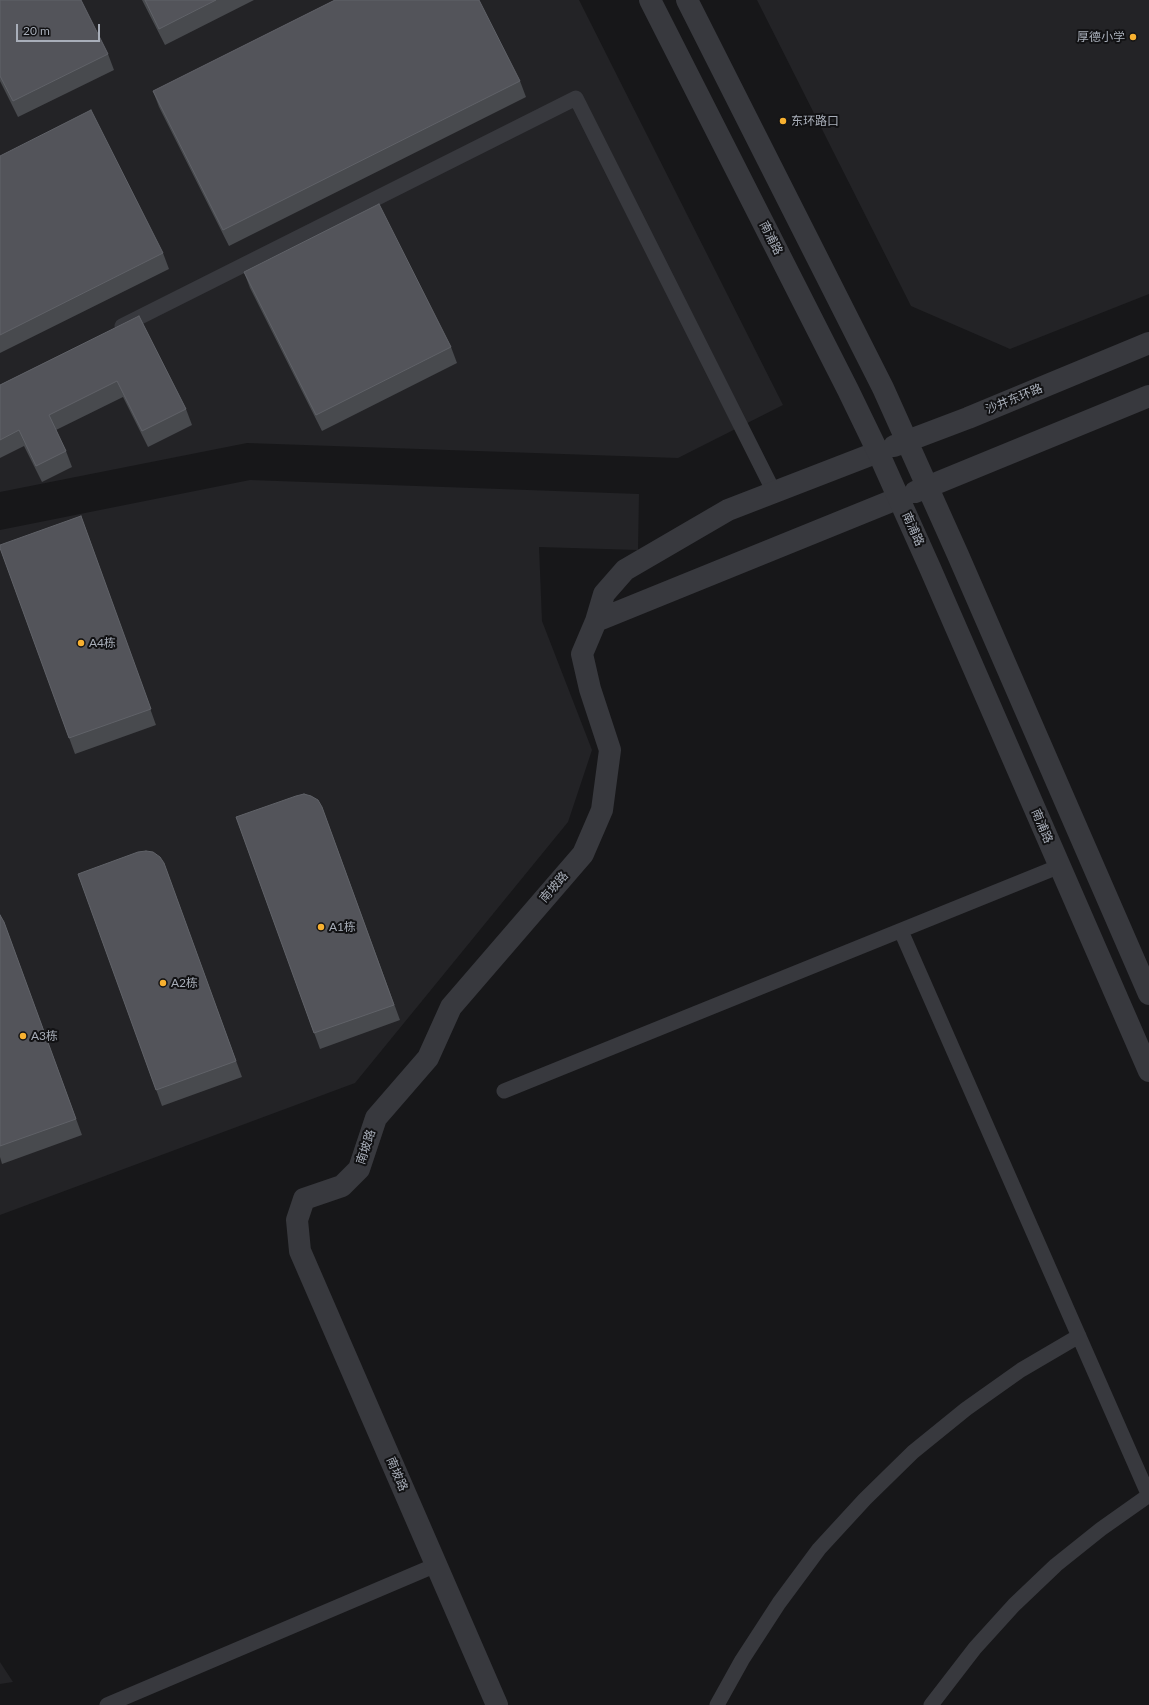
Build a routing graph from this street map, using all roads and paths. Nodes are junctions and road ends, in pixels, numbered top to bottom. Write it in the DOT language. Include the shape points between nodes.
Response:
graph roads {
  1 [pos="650,0"];
  2 [pos="687,0"];
  3 [pos="106,334"];
  4 [pos="1149,343"];
  5 [pos="1149,396"];
  6 [pos="907,441"];
  7 [pos="878,452"];
  8 [pos="927,487"];
  9 [pos="774,492"];
  10 [pos="898,498"];
  11 [pos="596,621"];
  12 [pos="1060,866"];
  13 [pos="901,931"];
  14 [pos="1149,994"];
  15 [pos="1149,1071"];
  16 [pos="504,1091"];
  17 [pos="1079,1336"];
  18 [pos="1149,1496"];
  19 [pos="436,1565"];
  20 [pos="107,1705"];
  21 [pos="498,1705"];
  22 [pos="717,1705"];
  23 [pos="931,1705"];
  1 -- 7 [label="street, 南浦路"];
  2 -- 6 [label="street" via="883,388"];
  3 -- 9 [label="lane" via="576,98"];
  4 -- 6 [label="street, 沙井东环路"];
  5 -- 8 [label="street"];
  6 -- 7 [label="street, 沙井东环路"];
  6 -- 8 [label="street"];
  7 -- 9 [label="street, 沙井东环路"];
  7 -- 10 [label="street, 南浦路"];
  8 -- 10 [label="street"];
  8 -- 14 [label="street"];
  9 -- 11 [label="street, 沙井东环路" via="728,510 625,570 604,594"];
  10 -- 11 [label="street"];
  10 -- 12 [label="street, 南浦路"];
  11 -- 19 [label="street, 南坡路" via="582,654 590,689 610,750 602,810 583,854 451,1008 428,1058 376,1118 359,1169 342,1186 304,1199 297,1220 300,1251"];
  12 -- 13 [label="lane"];
  12 -- 15 [label="street, 南浦路"];
  13 -- 16 [label="lane"];
  13 -- 17 [label="lane"];
  17 -- 18 [label="lane"];
  17 -- 22 [label="lane" via="1021,1370 966,1409 913,1452 864,1499 819,1549 778,1603"];
  18 -- 23 [label="lane" via="1101,1528 1056,1565 1014,1605 974,1648"];
  19 -- 20 [label="lane"];
  19 -- 21 [label="street, 南坡路"];
}
